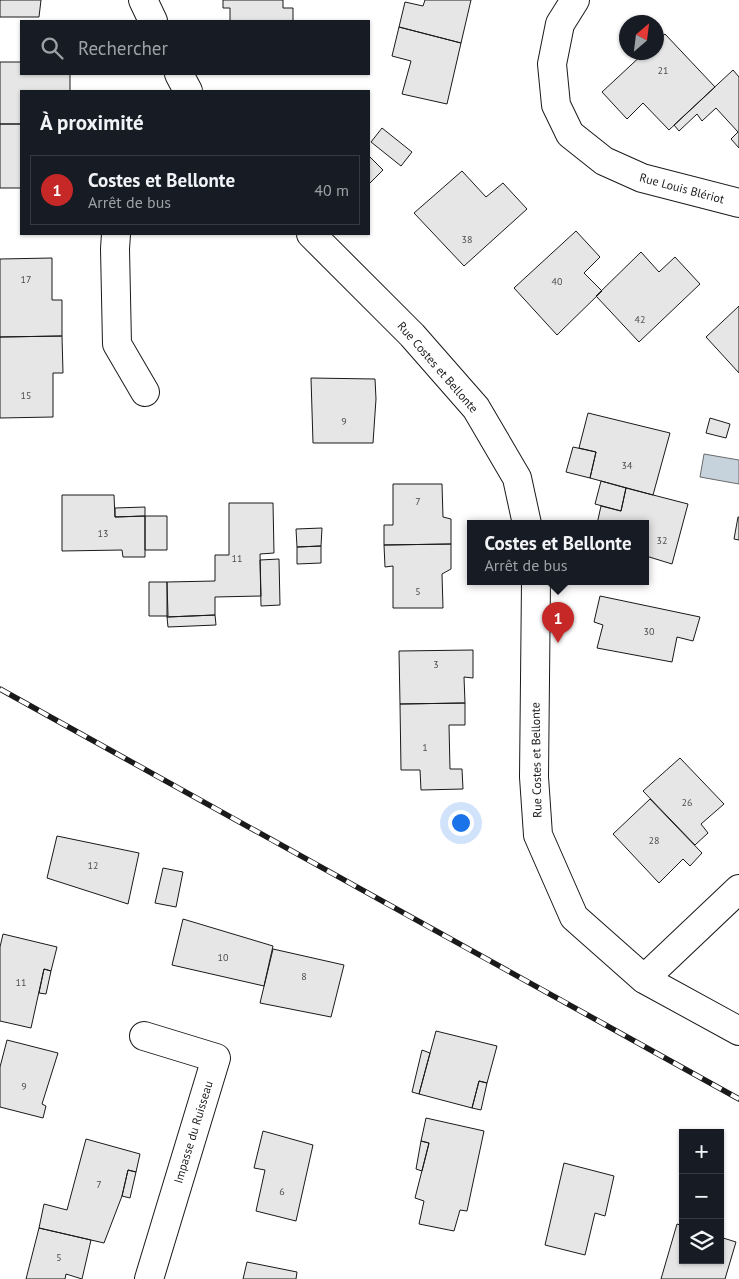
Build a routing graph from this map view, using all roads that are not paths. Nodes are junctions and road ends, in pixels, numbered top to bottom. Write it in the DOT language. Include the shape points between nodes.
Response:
graph roads {
  1 [pos="142,0"];
  2 [pos="574,0"];
  3 [pos="152,20"];
  4 [pos="180,75"];
  5 [pos="187,90"];
  6 [pos="739,203"];
  7 [pos="116,235"];
  8 [pos="313,235"];
  9 [pos="144,392"];
  10 [pos="526,520"];
  11 [pos="536,585"];
  12 [pos="739,889"];
  13 [pos="644,979"];
  14 [pos="739,1031"];
  15 [pos="144,1036"];
  16 [pos="149,1279"];
  1 -- 3 [label="street"];
  2 -- 6 [label="street, Rue Louis Blériot" via="560,24 552,64 556,105 570,134 604,161 642,178"];
  4 -- 5 [label="street"];
  7 -- 9 [label="street" via="118,344"];
  8 -- 10 [label="street, Rue Costes et Bellonte" via="412,335 476,408 516,478"];
  11 -- 13 [label="street, Rue Costes et Bellonte" via="534,777 538,835 574,917"];
  12 -- 13 [label="street"];
  13 -- 14 [label="street, Rue Costes et Bellonte"];
  15 -- 16 [label="street, Impasse du Ruisseau" via="216,1058"];
}
